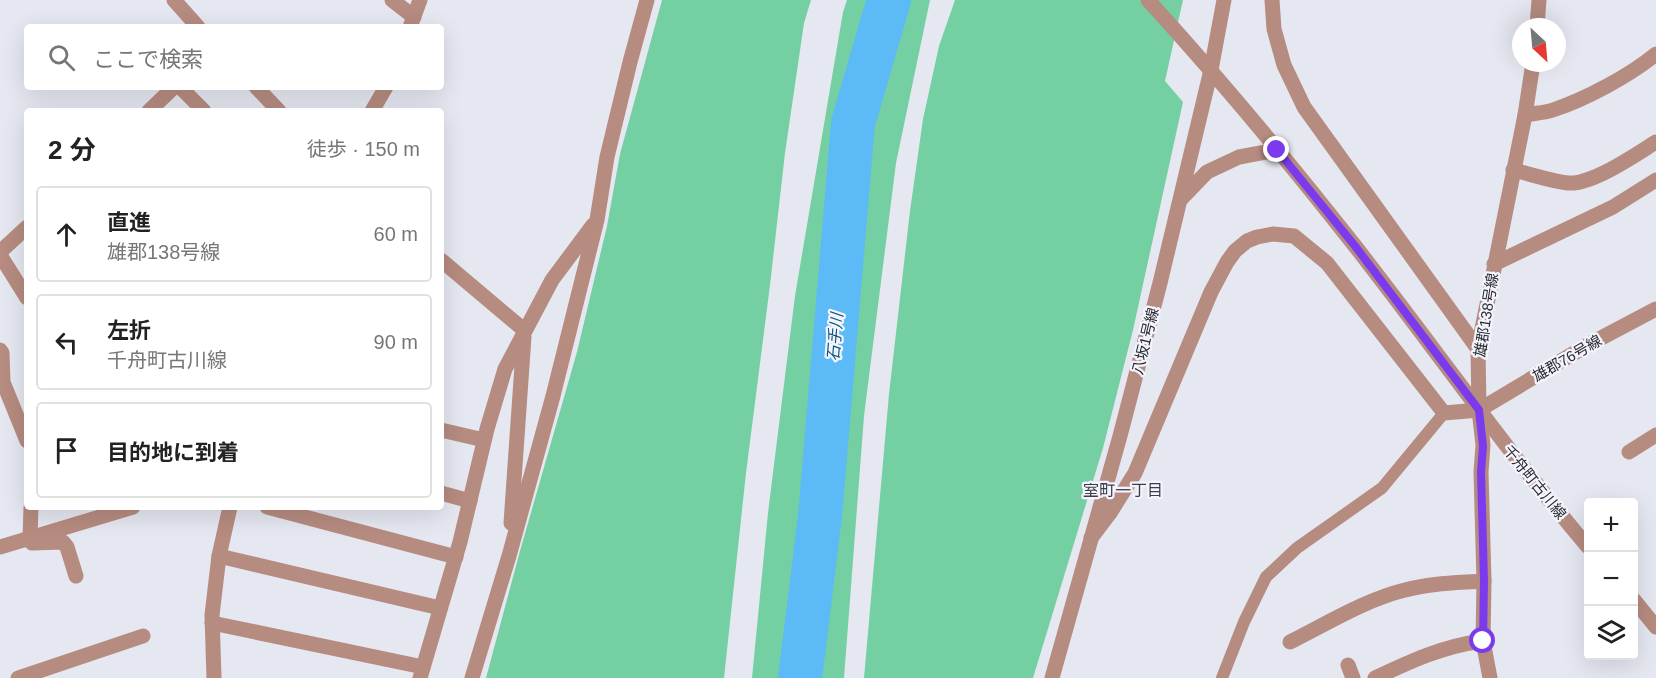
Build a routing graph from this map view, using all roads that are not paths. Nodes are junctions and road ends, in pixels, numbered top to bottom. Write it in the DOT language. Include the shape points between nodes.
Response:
graph roads {
  1 [pos="174,0"];
  2 [pos="392,0"];
  3 [pos="420,0"];
  4 [pos="647,0"];
  5 [pos="1148,0"];
  6 [pos="1224,0"];
  7 [pos="1272,0"];
  8 [pos="1539,0"];
  9 [pos="1538,18"];
  10 [pos="412,22"];
  11 [pos="195,24"];
  12 [pos="1656,54"];
  13 [pos="1211,70"];
  14 [pos="1532,72"];
  15 [pos="171,90"];
  16 [pos="183,90"];
  17 [pos="259,90"];
  18 [pos="384,90"];
  19 [pos="152,108"];
  20 [pos="201,108"];
  21 [pos="276,108"];
  22 [pos="374,108"];
  23 [pos="1525,114"];
  24 [pos="1656,142"];
  25 [pos="1277,150"];
  26 [pos="1513,170"];
  27 [pos="1656,180"];
  28 [pos="1180,200"];
  29 [pos="597,220"];
  30 [pos="24,229"];
  31 [pos="0,254"];
  32 [pos="444,263"];
  33 [pos="1494,264"];
  34 [pos="24,293"];
  35 [pos="1656,309"];
  36 [pos="524,330"];
  37 [pos="1478,349"];
  38 [pos="0,350"];
  39 [pos="5,404"];
  40 [pos="1479,410"];
  41 [pos="1444,413"];
  42 [pos="444,431"];
  43 [pos="1656,435"];
  44 [pos="24,436"];
  45 [pos="484,440"];
  46 [pos="1629,452"];
  47 [pos="444,494"];
  48 [pos="470,501"];
  49 [pos="31,510"];
  50 [pos="123,510"];
  51 [pos="229,510"];
  52 [pos="278,510"];
  53 [pos="30,538"];
  54 [pos="1091,538"];
  55 [pos="1584,542"];
  56 [pos="0,547"];
  57 [pos="219,556"];
  58 [pos="509,556"];
  59 [pos="456,557"];
  60 [pos="76,576"];
  61 [pos="1484,581"];
  62 [pos="1638,605"];
  63 [pos="440,608"];
  64 [pos="212,623"];
  65 [pos="1656,627"];
  66 [pos="143,636"];
  67 [pos="1483,641"];
  68 [pos="1290,642"];
  69 [pos="421,673"];
  70 [pos="18,678"];
  71 [pos="214,678"];
  72 [pos="472,678"];
  73 [pos="1052,678"];
  74 [pos="1222,678"];
  75 [pos="1375,678"];
  76 [pos="1490,678"];
  1 -- 11 [label="street"];
  2 -- 10 [label="street"];
  3 -- 10 [label="street"];
  4 -- 29 [label="street" via="607,157"];
  5 -- 13 [label="street, 千舟町古川線"];
  6 -- 13 [label="street, 八坂1号線"];
  7 -- 37 [label="street" via="1274,28 1284,65 1304,107"];
  8 -- 9 [label="street"];
  12 -- 23 [label="street" via="1586,96 1551,111"];
  13 -- 25 [label="street, 千舟町古川線"];
  13 -- 28 [label="street, 八坂1号線"];
  14 -- 23 [label="street, 雄郡138号線"];
  15 -- 19 [label="street"];
  16 -- 20 [label="street"];
  17 -- 21 [label="street"];
  18 -- 22 [label="street"];
  23 -- 26 [label="street, 雄郡138号線"];
  24 -- 26 [label="street" via="1584,182 1569,183"];
  25 -- 28 [label="street" via="1239,157 1207,172"];
  25 -- 40 [label="street, 千舟町古川線"];
  26 -- 33 [label="street, 雄郡138号線"];
  27 -- 33 [label="street" via="1613,207"];
  28 -- 54 [label="street, 八坂1号線"];
  29 -- 36 [label="street" via="552,280"];
  29 -- 58 [label="street"];
  30 -- 31 [label="street"];
  31 -- 34 [label="street"];
  32 -- 36 [label="street"];
  33 -- 37 [label="street, 雄郡138号線"];
  35 -- 40 [label="street, 雄郡76号線"];
  36 -- 45 [label="street" via="505,369"];
  36 -- 58 [label="street"];
  37 -- 40 [label="street, 雄郡138号線"];
  38 -- 39 [label="street"];
  39 -- 44 [label="street"];
  40 -- 41 [label="street"];
  40 -- 55 [label="street, 千舟町古川線"];
  40 -- 61 [label="street, 雄郡138号線"];
  41 -- 54 [label="street" via="1327,263 1294,236 1257,237 1247,241 1227,262 1135,473"];
  41 -- 74 [label="lane" via="1382,488 1297,548 1266,577"];
  42 -- 45 [label="street"];
  43 -- 46 [label="street"];
  45 -- 48 [label="street"];
  47 -- 48 [label="street"];
  48 -- 59 [label="street"];
  49 -- 53 [label="street"];
  50 -- 53 [label="street"];
  51 -- 57 [label="street"];
  52 -- 59 [label="street"];
  53 -- 56 [label="street"];
  53 -- 60 [label="street" via="36,544 63,542"];
  54 -- 73 [label="street, 八坂1号線"];
  57 -- 63 [label="street"];
  57 -- 64 [label="street"];
  58 -- 72 [label="street"];
  59 -- 63 [label="street"];
  61 -- 67 [label="street, 雄郡138号線"];
  61 -- 68 [label="street" via="1405,590 1380,598"];
  62 -- 65 [label="street"];
  63 -- 69 [label="street"];
  64 -- 69 [label="street"];
  64 -- 71 [label="street"];
  66 -- 70 [label="street"];
  67 -- 75 [label="street" via="1442,649"];
  67 -- 76 [label="street, 雄郡138号線"];
}
